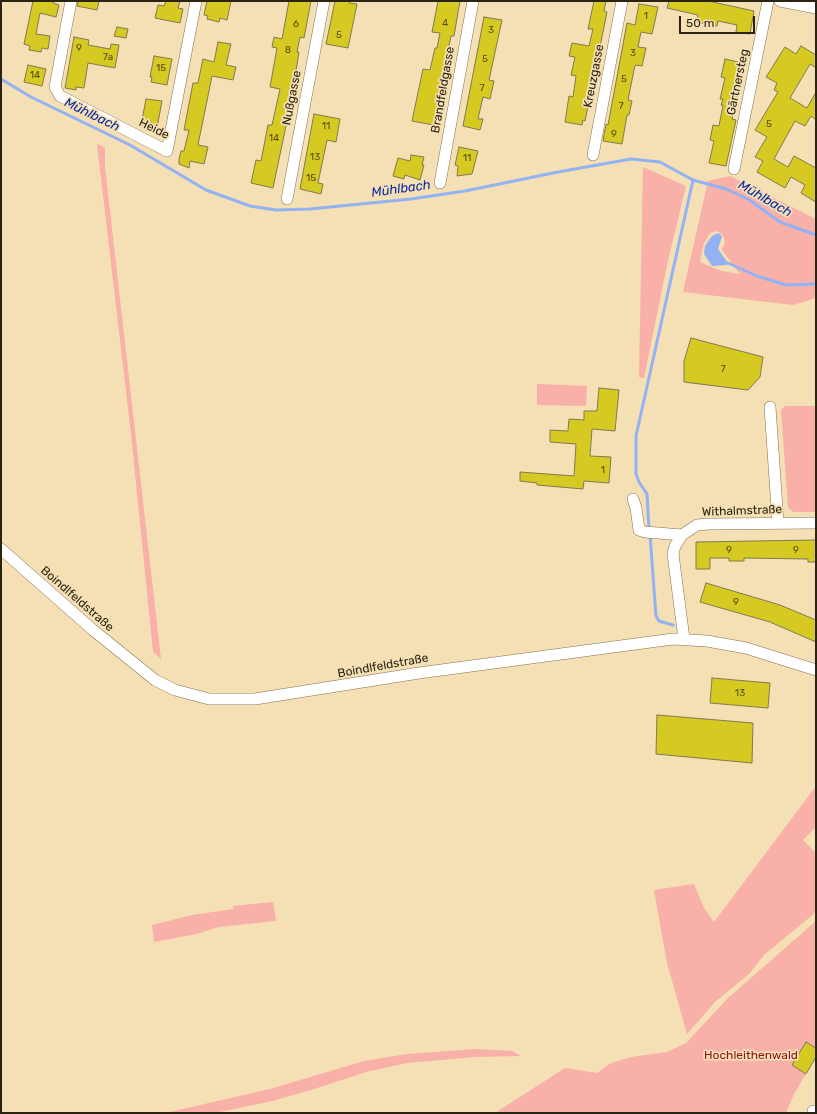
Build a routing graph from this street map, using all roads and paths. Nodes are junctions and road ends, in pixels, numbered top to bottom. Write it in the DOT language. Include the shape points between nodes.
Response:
graph roads {
  1 [pos="72,1"];
  2 [pos="196,1"];
  3 [pos="324,1"];
  4 [pos="473,1"];
  5 [pos="622,1"];
  6 [pos="768,1"];
  7 [pos="780,1"];
  8 [pos="816,8"];
  9 [pos="593,155"];
  10 [pos="734,169"];
  11 [pos="440,183"];
  12 [pos="286,200"];
  13 [pos="770,407"];
  14 [pos="633,499"];
  15 [pos="778,523"];
  16 [pos="816,523"];
  17 [pos="682,535"];
  18 [pos="1,549"];
  19 [pos="684,639"];
  20 [pos="816,670"];
  1 -- 2 [label="street, Heide" via="55,87 60,96 167,151"];
  3 -- 12 [label="street, Nußgasse"];
  4 -- 11 [label="street, Brandfeldgasse"];
  5 -- 9 [label="street, Kreuzgasse"];
  6 -- 10 [label="street, Gärtnersteg"];
  7 -- 8 [label="street"];
  13 -- 15 [label="street"];
  14 -- 17 [label="street" via="639,530"];
  15 -- 16 [label="street, Withalmstraße"];
  15 -- 17 [label="street, Withalmstraße" via="697,525"];
  17 -- 19 [label="street" via="673,554"];
  18 -- 19 [label="street, Boindlfeldstraße" via="98,635 154,680 175,690 209,699 255,699 426,672 659,640"];
  19 -- 20 [label="street, Boindlfeldstraße" via="746,648"];
}
